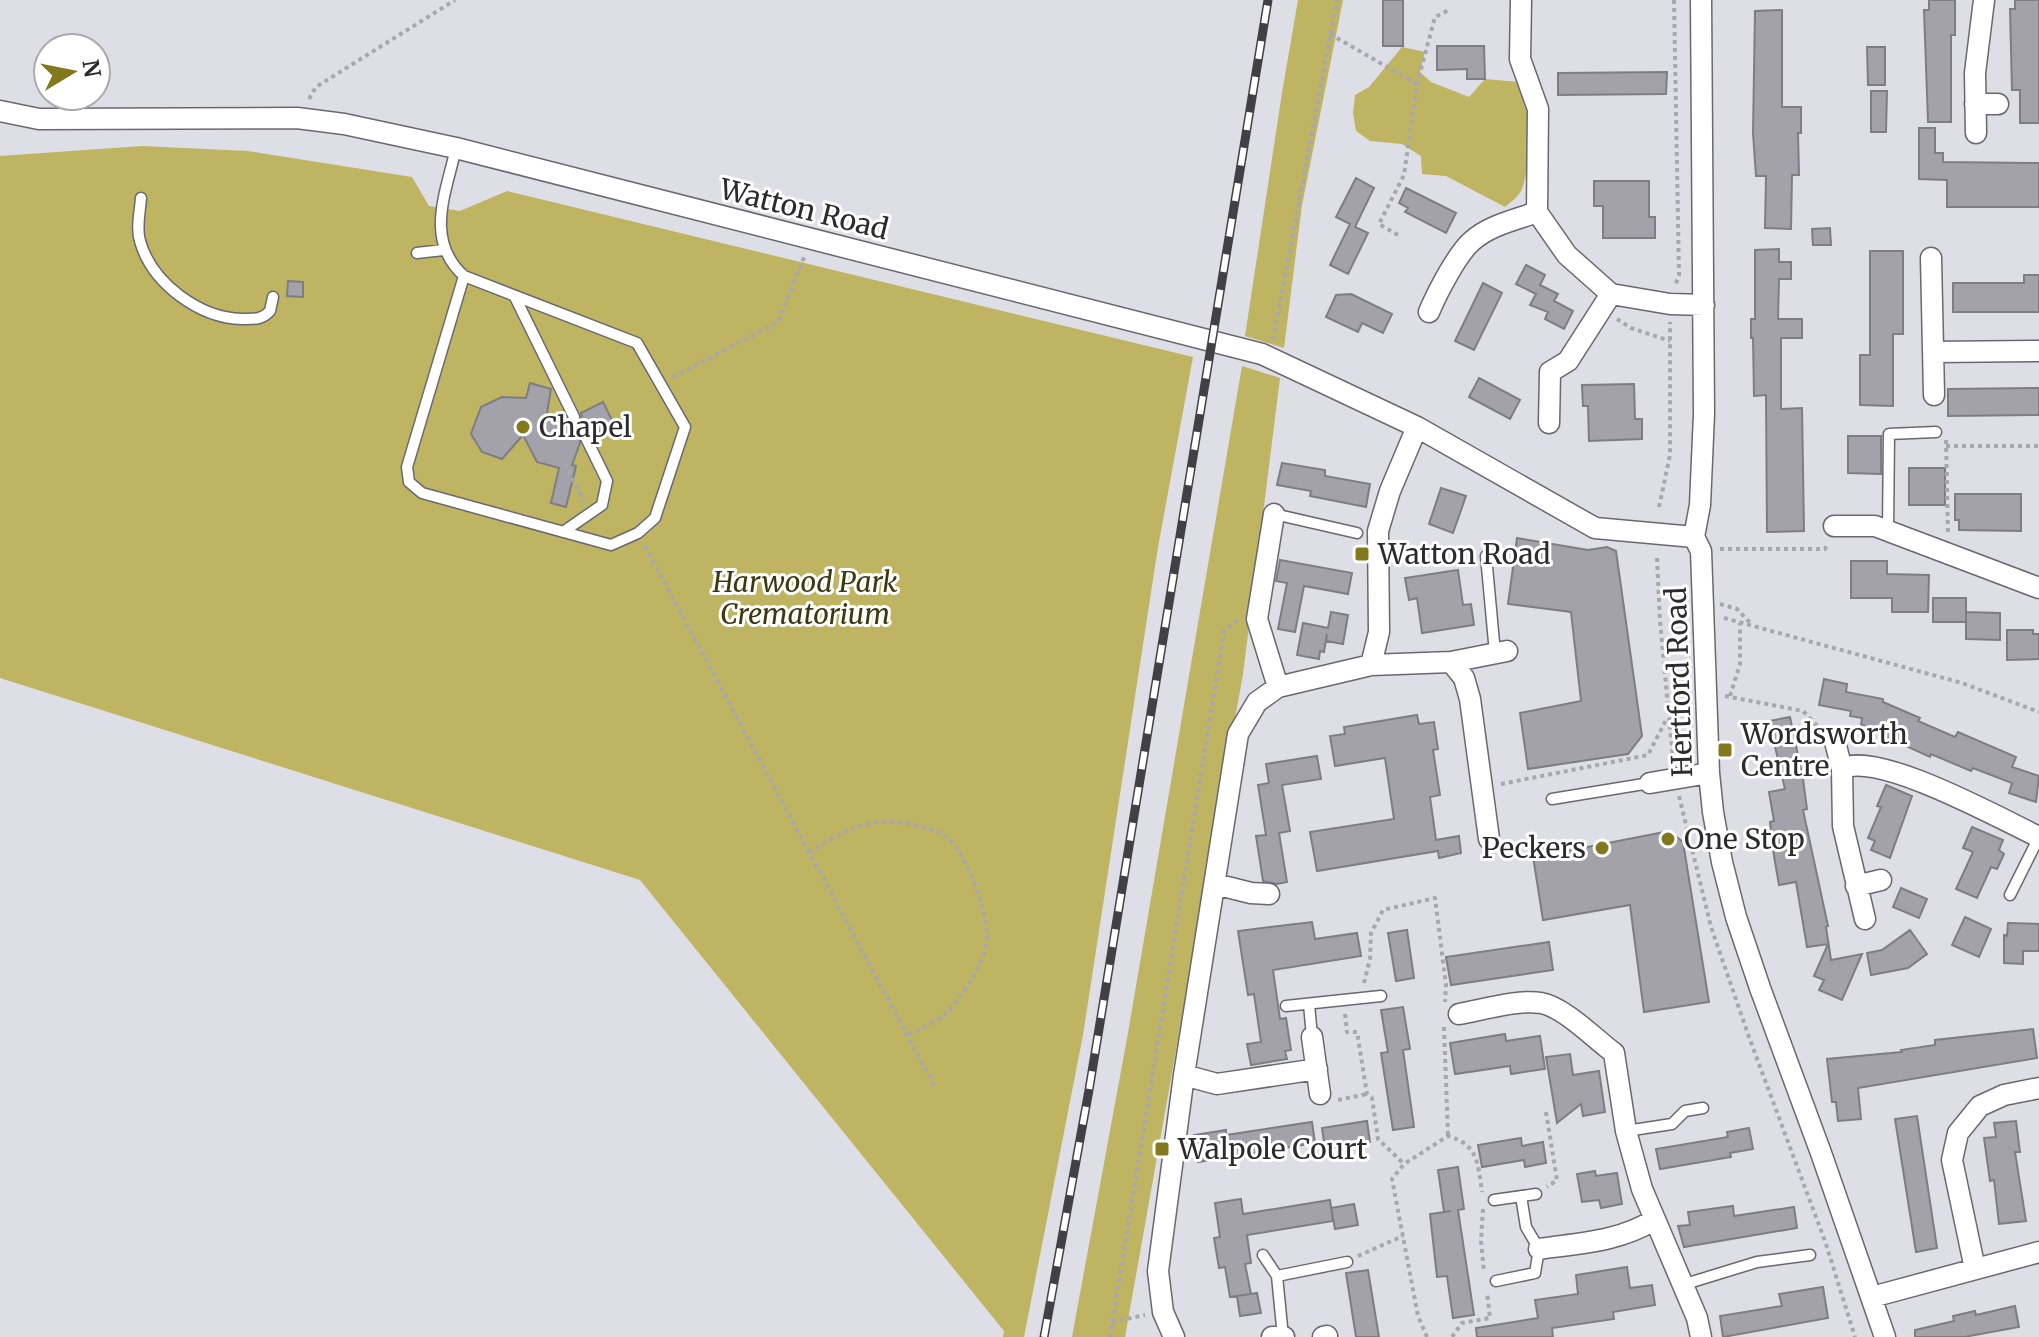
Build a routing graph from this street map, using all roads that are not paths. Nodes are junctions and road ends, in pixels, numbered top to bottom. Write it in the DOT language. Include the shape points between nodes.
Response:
graph roads {
  1 [pos="1521,0"];
  2 [pos="1701,0"];
  3 [pos="1984,0"];
  4 [pos="1975,104"];
  5 [pos="1998,104"];
  6 [pos="0,111"];
  7 [pos="1976,133"];
  8 [pos="456,148"];
  9 [pos="141,198"];
  10 [pos="1537,212"];
  11 [pos="443,250"];
  12 [pos="417,253"];
  13 [pos="1931,258"];
  14 [pos="464,276"];
  15 [pos="273,297"];
  16 [pos="515,297"];
  17 [pos="1606,301"];
  18 [pos="1704,305"];
  19 [pos="1429,312"];
  20 [pos="2039,351"];
  21 [pos="1934,352"];
  22 [pos="1934,395"];
  23 [pos="574,417"];
  24 [pos="1549,423"];
  25 [pos="1417,427"];
  26 [pos="1941,433"];
  27 [pos="586,438"];
  28 [pos="1274,514"];
  29 [pos="1834,526"];
  30 [pos="1888,531"];
  31 [pos="563,532"];
  32 [pos="1357,533"];
  33 [pos="1697,544"];
  34 [pos="1486,556"];
  35 [pos="2039,588"];
  36 [pos="1501,652"];
  37 [pos="1451,662"];
  38 [pos="1371,665"];
  39 [pos="1278,687"];
  40 [pos="1834,738"];
  41 [pos="1842,769"];
  42 [pos="1709,773"];
  43 [pos="1650,783"];
  44 [pos="1552,799"];
  45 [pos="2039,837"];
  46 [pos="1489,839"];
  47 [pos="1881,880"];
  48 [pos="1215,884"];
  49 [pos="1856,886"];
  50 [pos="1269,894"];
  51 [pos="2010,895"];
  52 [pos="1865,919"];
  53 [pos="1381,996"];
  54 [pos="1309,1004"];
  55 [pos="1286,1006"];
  56 [pos="1459,1014"];
  57 [pos="1312,1037"];
  58 [pos="1317,1069"];
  59 [pos="1184,1075"];
  60 [pos="2039,1088"];
  61 [pos="1320,1094"];
  62 [pos="1703,1108"];
  63 [pos="1626,1131"];
  64 [pos="1536,1194"];
  65 [pos="1521,1196"];
  66 [pos="1494,1200"];
  67 [pos="1654,1220"];
  68 [pos="1539,1249"];
  69 [pos="2039,1252"];
  70 [pos="1263,1255"];
  71 [pos="1810,1255"];
  72 [pos="1347,1262"];
  73 [pos="1975,1269"];
  74 [pos="1277,1276"];
  75 [pos="1496,1281"];
  76 [pos="1682,1285"];
  77 [pos="1872,1297"];
  78 [pos="1174,1337"];
  79 [pos="1272,1337"];
  80 [pos="1284,1337"];
  81 [pos="1701,1337"];
  82 [pos="1885,1337"];
  1 -- 10 [label="street" via="1520,59 1538,109"];
  2 -- 18 [label="street, Hertford Road"];
  3 -- 4 [label="street"];
  4 -- 5 [label="street"];
  4 -- 7 [label="street"];
  6 -- 8 [label="street, Watton Road" via="39,119 297,118"];
  8 -- 11 [label="lane" via="440,224"];
  8 -- 25 [label="street, Watton Road" via="1262,354"];
  9 -- 15 [label="lane" via="138,230 147,256 166,283 196,307 225,318 257,319 270,311"];
  10 -- 17 [label="street"];
  10 -- 19 [label="street" via="1494,227 1471,242"];
  11 -- 12 [label="lane"];
  11 -- 14 [label="lane"];
  13 -- 21 [label="street"];
  14 -- 16 [label="lane"];
  14 -- 31 [label="lane" via="407,467 409,482 422,493"];
  16 -- 23 [label="lane"];
  16 -- 31 [label="lane" via="637,343 685,427 655,518 638,533 611,545"];
  17 -- 18 [label="street"];
  17 -- 24 [label="street" via="1568,361 1550,372"];
  18 -- 33 [label="street, Hertford Road"];
  20 -- 21 [label="street"];
  21 -- 22 [label="street"];
  25 -- 33 [label="street, Watton Road" via="1595,528"];
  25 -- 38 [label="street" via="1378,531 1379,632"];
  26 -- 30 [label="lane" via="1889,434"];
  27 -- 31 [label="lane" via="607,481 602,505"];
  28 -- 32 [label="lane"];
  28 -- 39 [label="street" via="1257,619"];
  29 -- 30 [label="street"];
  30 -- 35 [label="street"];
  33 -- 42 [label="street, Hertford Road" via="1704,600"];
  34 -- 36 [label="lane"];
  36 -- 37 [label="street"];
  37 -- 38 [label="street"];
  37 -- 46 [label="street" via="1464,678 1470,699"];
  38 -- 39 [label="street"];
  39 -- 48 [label="street" via="1257,702 1238,734"];
  40 -- 41 [label="street"];
  41 -- 45 [label="street" via="1853,764 1896,772"];
  41 -- 49 [label="street" via="1843,826"];
  42 -- 43 [label="street"];
  42 -- 77 [label="street, Hertford Road" via="1736,917"];
  43 -- 44 [label="lane"];
  45 -- 51 [label="lane"];
  47 -- 49 [label="street"];
  48 -- 50 [label="street"];
  48 -- 59 [label="street"];
  49 -- 52 [label="street"];
  53 -- 54 [label="lane"];
  54 -- 55 [label="lane"];
  54 -- 57 [label="lane"];
  56 -- 63 [label="street" via="1527,1002 1557,1009 1614,1053"];
  57 -- 58 [label="street"];
  58 -- 59 [label="street" via="1217,1084"];
  58 -- 61 [label="street"];
  59 -- 78 [label="street" via="1158,1271 1163,1312"];
  60 -- 73 [label="street" via="1980,1106 1958,1133 1952,1160"];
  62 -- 63 [label="lane" via="1685,1111 1672,1124"];
  63 -- 67 [label="street"];
  64 -- 65 [label="lane"];
  65 -- 66 [label="lane"];
  65 -- 68 [label="lane" via="1526,1227"];
  67 -- 68 [label="street" via="1610,1239"];
  67 -- 76 [label="street"];
  68 -- 75 [label="lane" via="1535,1273"];
  69 -- 73 [label="street"];
  70 -- 74 [label="lane"];
  71 -- 76 [label="lane" via="1757,1262"];
  72 -- 74 [label="lane"];
  73 -- 77 [label="street"];
  74 -- 80 [label="lane"];
  76 -- 81 [label="street"];
  77 -- 82 [label="street, Hertford Road"];
  79 -- 80 [label="street"];
}
